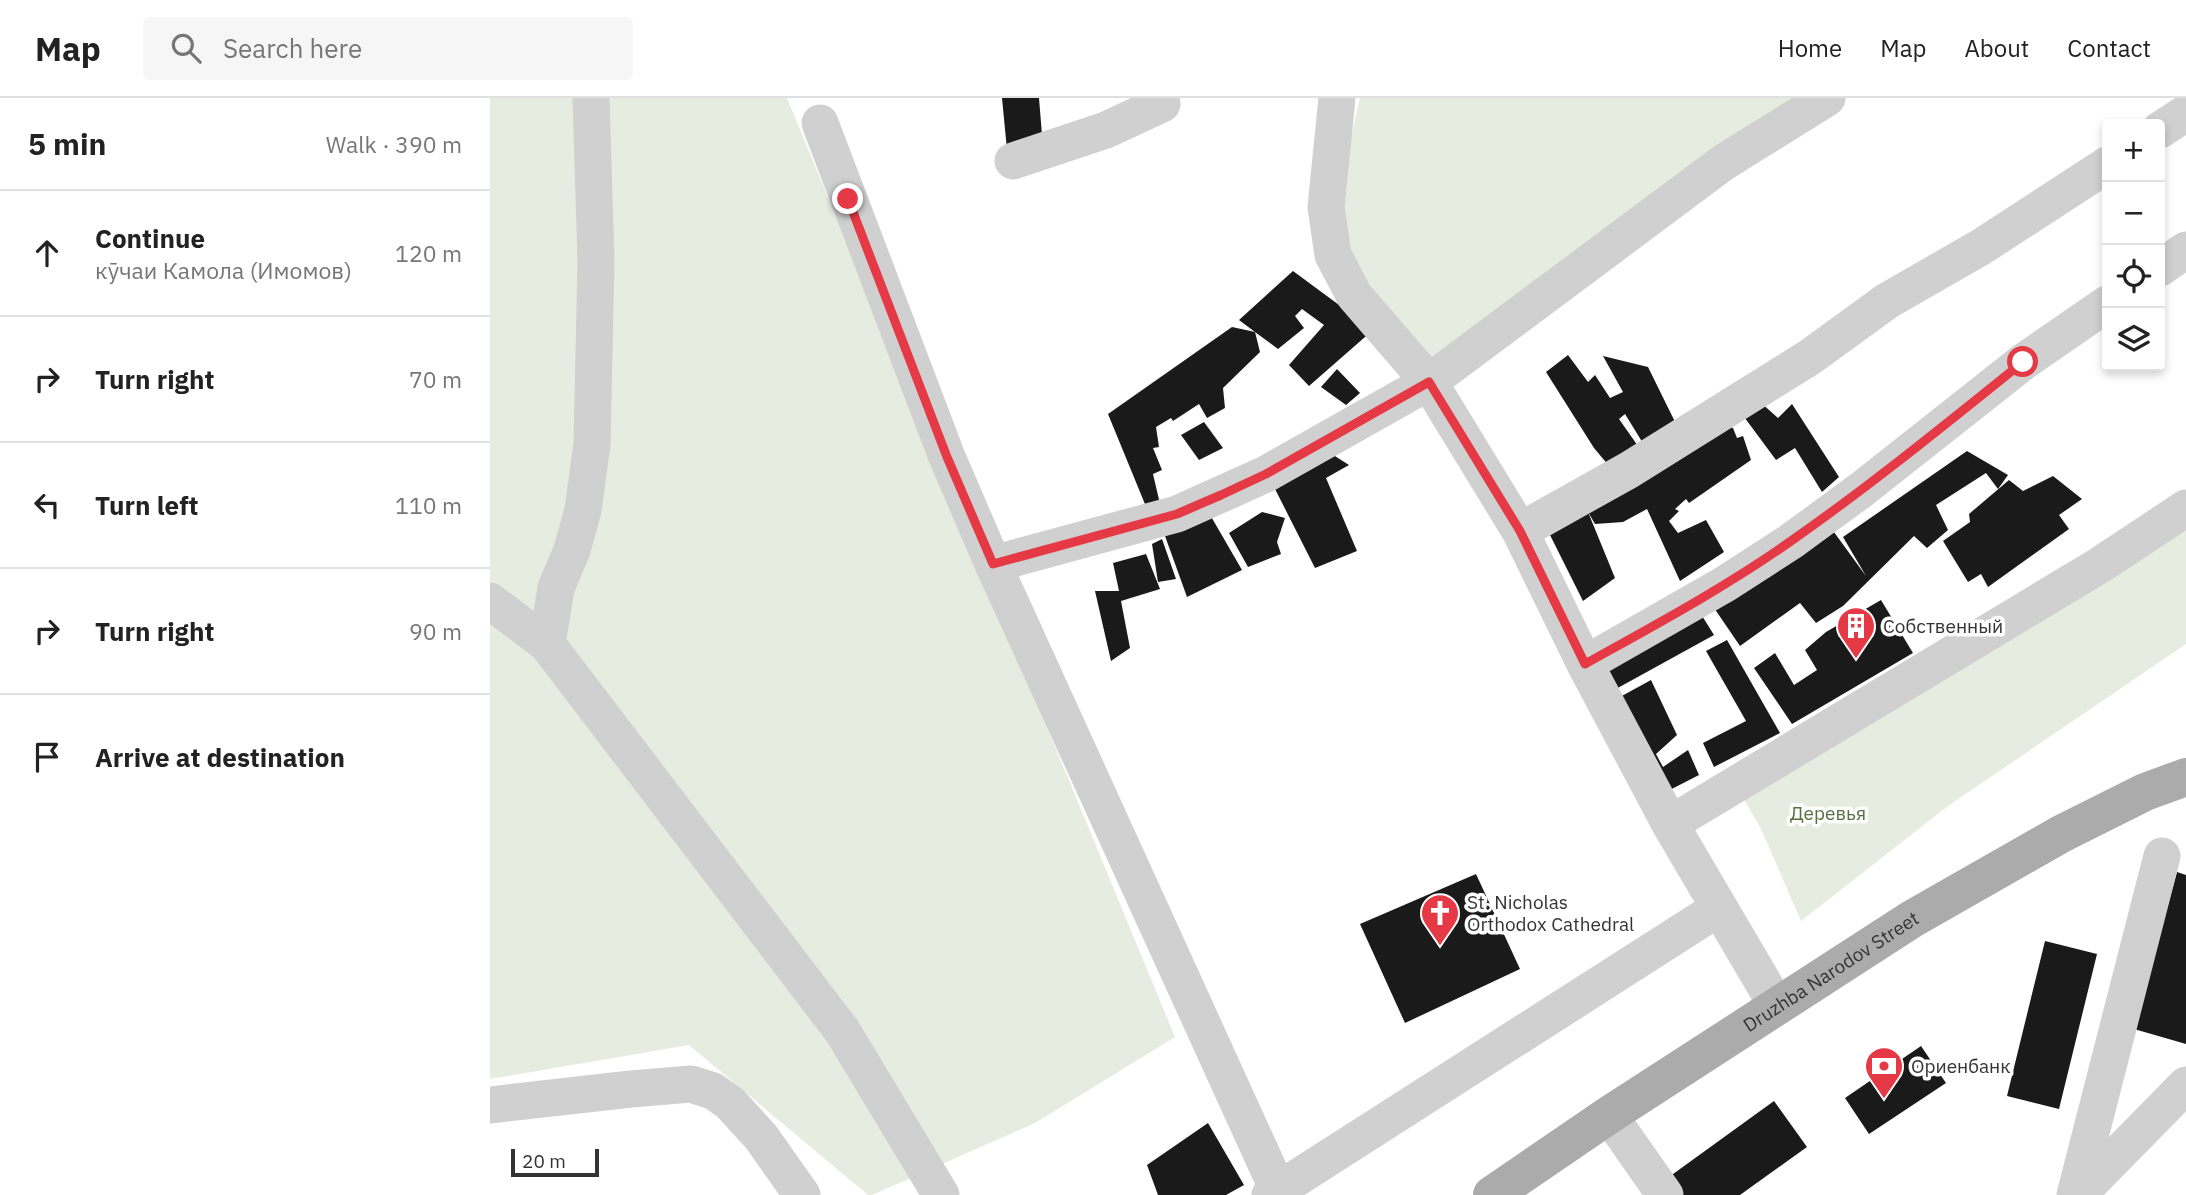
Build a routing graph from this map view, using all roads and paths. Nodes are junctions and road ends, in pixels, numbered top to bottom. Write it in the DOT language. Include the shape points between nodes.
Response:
graph roads {
  1 [pos="591,98"];
  2 [pos="1337,98"];
  3 [pos="1827,98"];
  4 [pos="1164,100"];
  5 [pos="2186,113"];
  6 [pos="820,123"];
  7 [pos="2165,127"];
  8 [pos="1013,161"];
  9 [pos="2102,168"];
  10 [pos="2186,250"];
  11 [pos="2165,265"];
  12 [pos="2102,307"];
  13 [pos="1429,382"];
  14 [pos="2186,508"];
  15 [pos="1520,531"];
  16 [pos="993,564"];
  17 [pos="490,601"];
  18 [pos="547,644"];
  19 [pos="1585,664"];
  20 [pos="2186,777"];
  21 [pos="1670,824"];
  22 [pos="2162,856"];
  23 [pos="1719,908"];
  24 [pos="1777,1006"];
  25 [pos="2186,1085"];
  26 [pos="490,1105"];
  27 [pos="1609,1115"];
  28 [pos="1274,1193"];
  29 [pos="802,1195"];
  30 [pos="941,1195"];
  31 [pos="1492,1195"];
  32 [pos="1665,1195"];
  33 [pos="2077,1195"];
  1 -- 18 [label="street" via="596,262 592,444 583,510 556,588"];
  2 -- 13 [label="street" via="1326,207 1334,256 1354,295"];
  3 -- 13 [label="street" via="1724,162"];
  4 -- 8 [label="street" via="1106,130"];
  5 -- 7 [label="street"];
  6 -- 16 [label="street" via="947,457"];
  9 -- 15 [label="street" via="1887,301 1810,357 1629,470"];
  10 -- 11 [label="street"];
  12 -- 19 [label="street" via="2023,362 1790,542"];
  13 -- 15 [label="street"];
  13 -- 16 [label="street" via="1266,474 1177,514"];
  14 -- 21 [label="street" via="2100,565"];
  15 -- 19 [label="street"];
  16 -- 28 [label="street"];
  17 -- 18 [label="street"];
  18 -- 30 [label="street" via="843,1032"];
  19 -- 21 [label="street"];
  20 -- 24 [label="main road, Druzhba Narodov Street" via="2061,834 1912,919"];
  21 -- 23 [label="street"];
  22 -- 33 [label="street"];
  23 -- 24 [label="street"];
  23 -- 28 [label="street"];
  24 -- 27 [label="main road, Druzhba Narodov Street"];
  25 -- 33 [label="street"];
  26 -- 29 [label="street" via="691,1084 730,1103"];
  27 -- 31 [label="main road, Druzhba Narodov Street"];
  27 -- 32 [label="street"];
}
